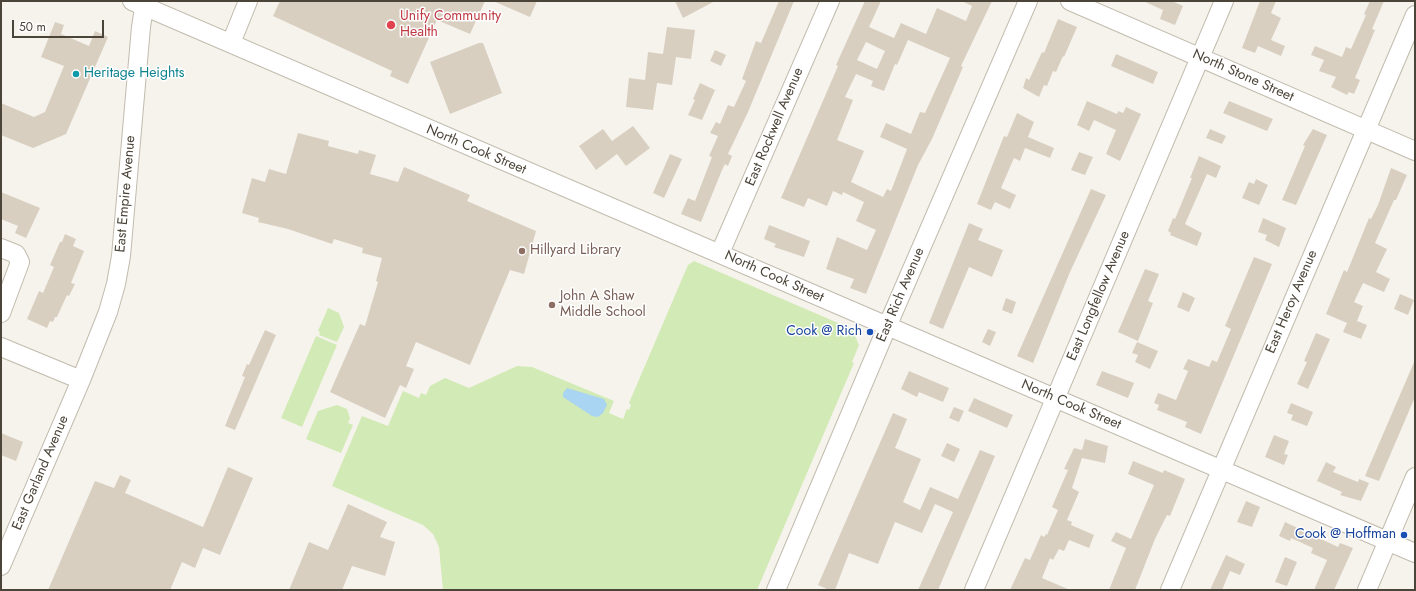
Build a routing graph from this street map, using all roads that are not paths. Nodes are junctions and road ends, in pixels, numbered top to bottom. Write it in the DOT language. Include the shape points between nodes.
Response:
graph roads {
  1 [pos="248,1"];
  2 [pos="830,1"];
  3 [pos="1028,1"];
  4 [pos="1070,1"];
  5 [pos="1224,1"];
  6 [pos="140,3"];
  7 [pos="1415,15"];
  8 [pos="231,43"];
  9 [pos="1200,57"];
  10 [pos="1366,130"];
  11 [pos="1415,151"];
  12 [pos="1,248"];
  13 [pos="720,253"];
  14 [pos="1,313"];
  15 [pos="888,326"];
  16 [pos="1,347"];
  17 [pos="81,380"];
  18 [pos="1055,399"];
  19 [pos="1221,469"];
  20 [pos="1415,477"];
  21 [pos="1388,541"];
  22 [pos="1415,553"];
  23 [pos="1,566"];
  24 [pos="776,590"];
  25 [pos="974,590"];
  26 [pos="1170,590"];
  27 [pos="1367,590"];
  1 -- 8 [label="street"];
  2 -- 13 [label="street, East Rockwell Avenue"];
  3 -- 15 [label="street, East Rich Avenue"];
  4 -- 9 [label="street, North Stone Street"];
  5 -- 9 [label="street, East Longfellow Avenue"];
  6 -- 8 [label="street, North Cook Street"];
  6 -- 17 [label="street, East Empire Avenue" via="121,256 108,312"];
  7 -- 10 [label="street, East Heroy Avenue"];
  8 -- 13 [label="street, North Cook Street"];
  9 -- 10 [label="street, North Stone Street"];
  9 -- 18 [label="street, East Longfellow Avenue"];
  10 -- 11 [label="street, North Stone Street"];
  10 -- 19 [label="street, East Heroy Avenue"];
  12 -- 14 [label="street" via="16,254 20,262"];
  13 -- 15 [label="street, North Cook Street"];
  15 -- 18 [label="street, North Cook Street"];
  15 -- 24 [label="street, East Rich Avenue"];
  16 -- 17 [label="street"];
  17 -- 23 [label="street, East Garland Avenue"];
  18 -- 19 [label="street, North Cook Street"];
  18 -- 25 [label="street, East Longfellow Avenue"];
  19 -- 21 [label="street, North Cook Street"];
  19 -- 26 [label="street, East Heroy Avenue"];
  20 -- 21 [label="street"];
  21 -- 22 [label="street, North Cook Street"];
  21 -- 27 [label="street"];
}
